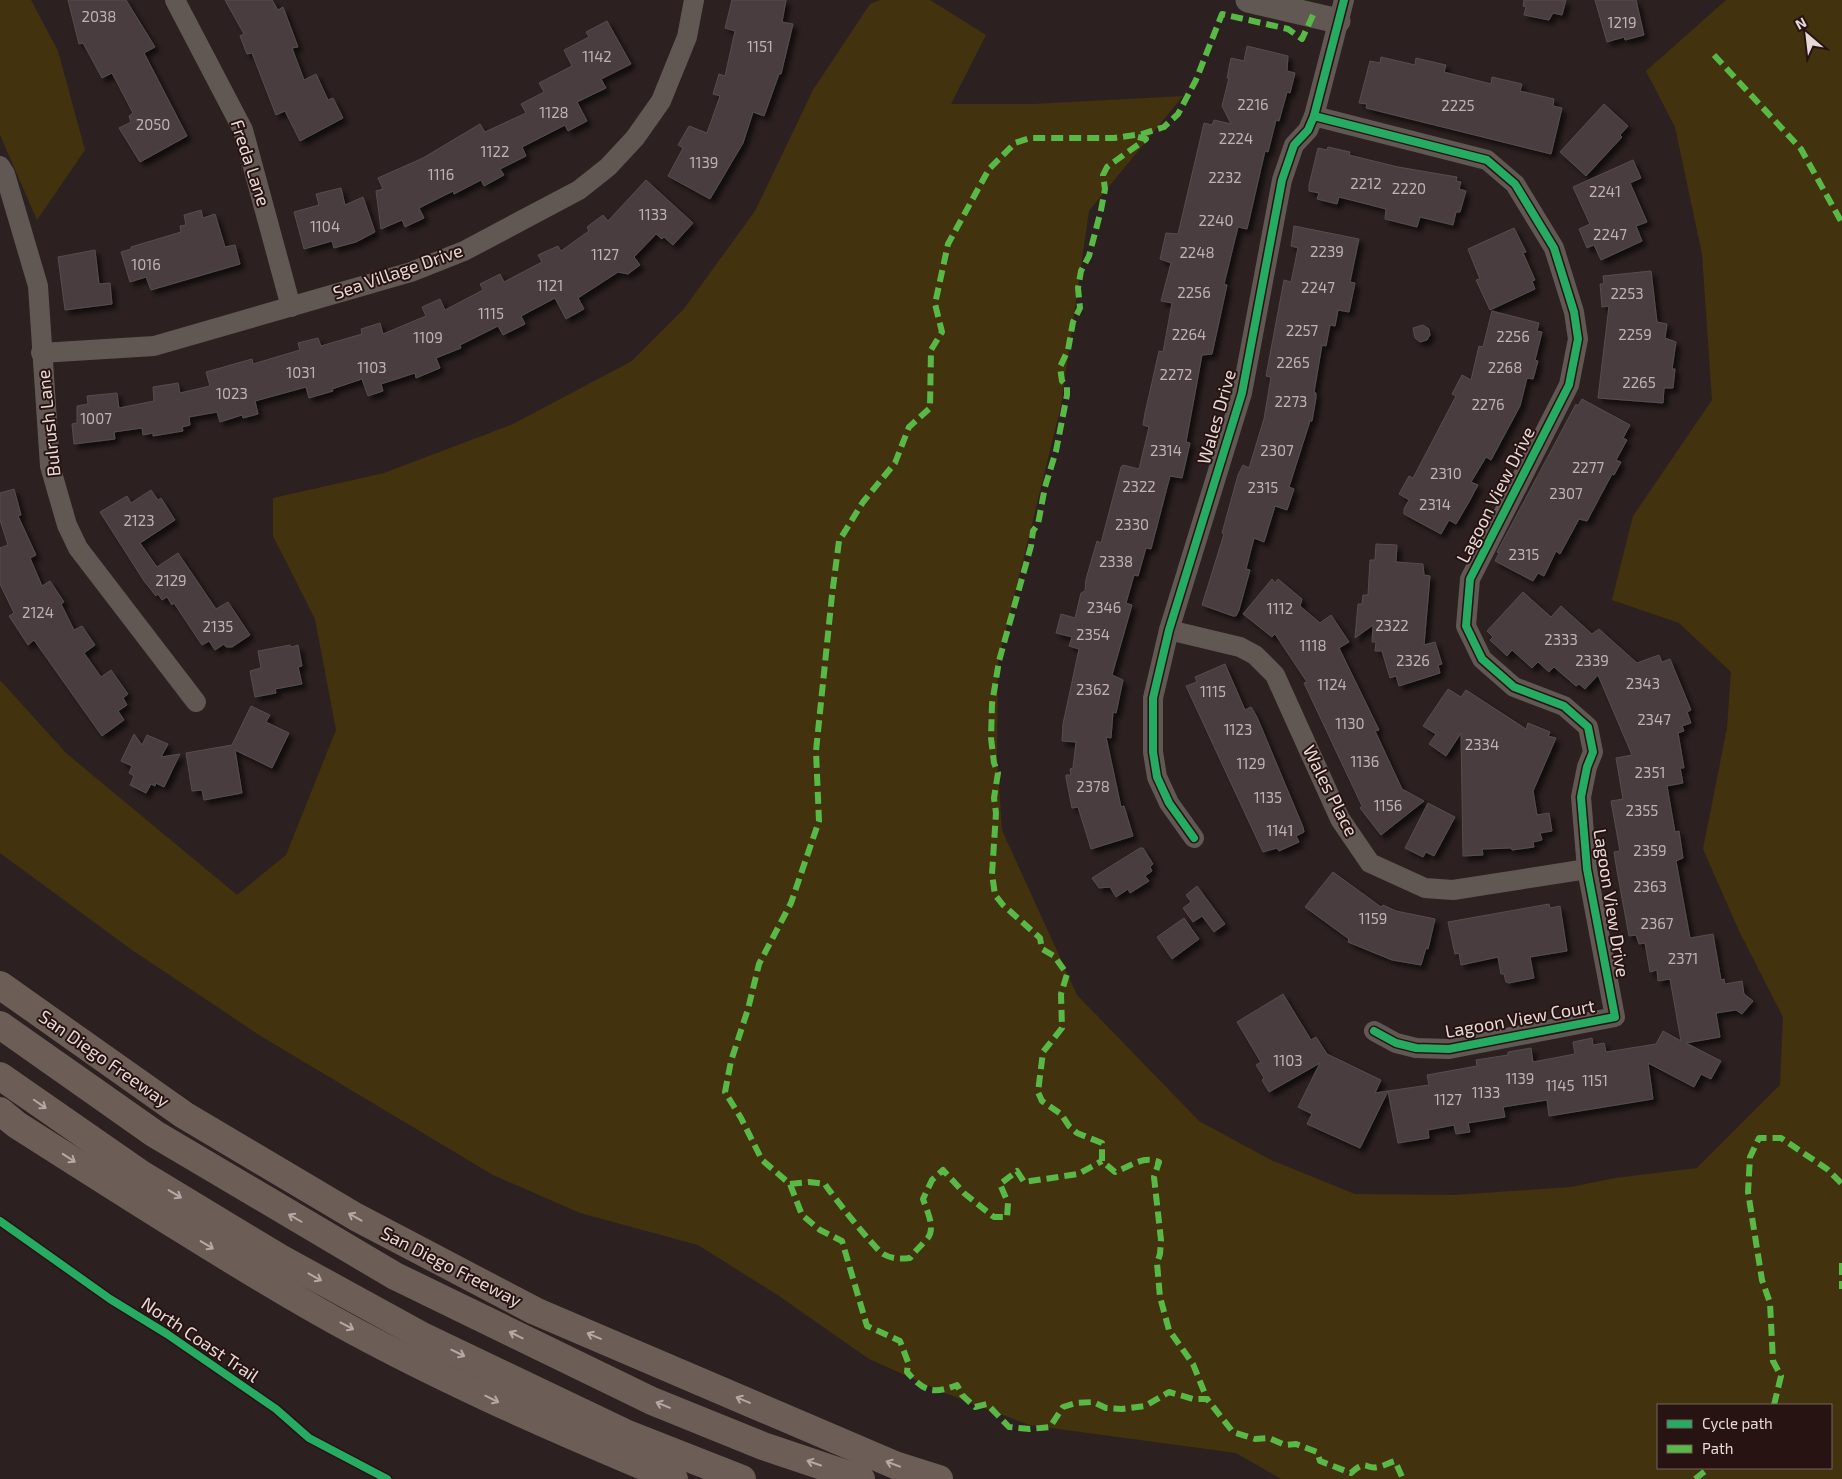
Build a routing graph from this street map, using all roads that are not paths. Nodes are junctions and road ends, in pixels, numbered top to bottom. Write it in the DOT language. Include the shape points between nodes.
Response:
graph roads {
  1 [pos="175,0"];
  2 [pos="694,0"];
  3 [pos="1248,0"];
  4 [pos="1341,11"];
  5 [pos="1314,116"];
  6 [pos="0,166"];
  7 [pos="291,307"];
  8 [pos="41,354"];
  9 [pos="1169,630"];
  10 [pos="196,702"];
  11 [pos="1194,838"];
  12 [pos="1587,869"];
  13 [pos="0,985"];
  14 [pos="1615,1017"];
  15 [pos="0,1026"];
  16 [pos="1374,1031"];
  17 [pos="0,1076"];
  18 [pos="0,1111"];
  19 [pos="674,1479"];
  20 [pos="742,1479"];
  21 [pos="861,1479"];
  22 [pos="939,1479"];
  1 -- 7 [label="street, Freda Lane" via="243,130"];
  2 -- 7 [label="street, Sea Village Drive" via="687,37 661,101 635,138 608,167 579,190 464,251 411,272"];
  3 -- 4 [label="street"];
  4 -- 5 [label="street, Wales Drive"];
  5 -- 9 [label="street, Wales Drive" via="1308,130 1294,145 1282,180 1242,393"];
  5 -- 12 [label="street, Lagoon View Drive" via="1487,160 1515,184 1554,248 1574,312 1578,339 1569,385 1470,579 1466,626 1482,659 1514,687 1564,706 1588,727 1593,752 1581,797"];
  6 -- 8 [label="street, Bulrush Lane" via="38,286"];
  7 -- 8 [label="street, Sea Village Drive" via="154,346"];
  8 -- 10 [label="street, Bulrush Lane" via="50,466 66,526 78,548"];
  9 -- 11 [label="street, Wales Drive" via="1152,698 1153,752 1157,777 1169,804"];
  9 -- 12 [label="street, Wales Place" via="1240,647 1255,655 1275,675 1340,820 1370,863 1425,888 1453,890"];
  12 -- 14 [label="street, Lagoon View Drive"];
  22 -- 13 [label="highway, San Diego Freeway, one-way" via="895,1466 535,1311 364,1222 184,1115"];
  14 -- 16 [label="street, Lagoon View Court" via="1449,1049 1416,1048 1396,1043"];
  21 -- 15 [label="highway, one-way" via="764,1446 652,1401 395,1276 155,1134"];
  17 -- 20 [label="highway, one-way" via="141,1174 280,1258 424,1337 626,1433"];
  18 -- 19 [label="highway, one-way" via="168,1222 317,1310 427,1368 557,1430"];
}
